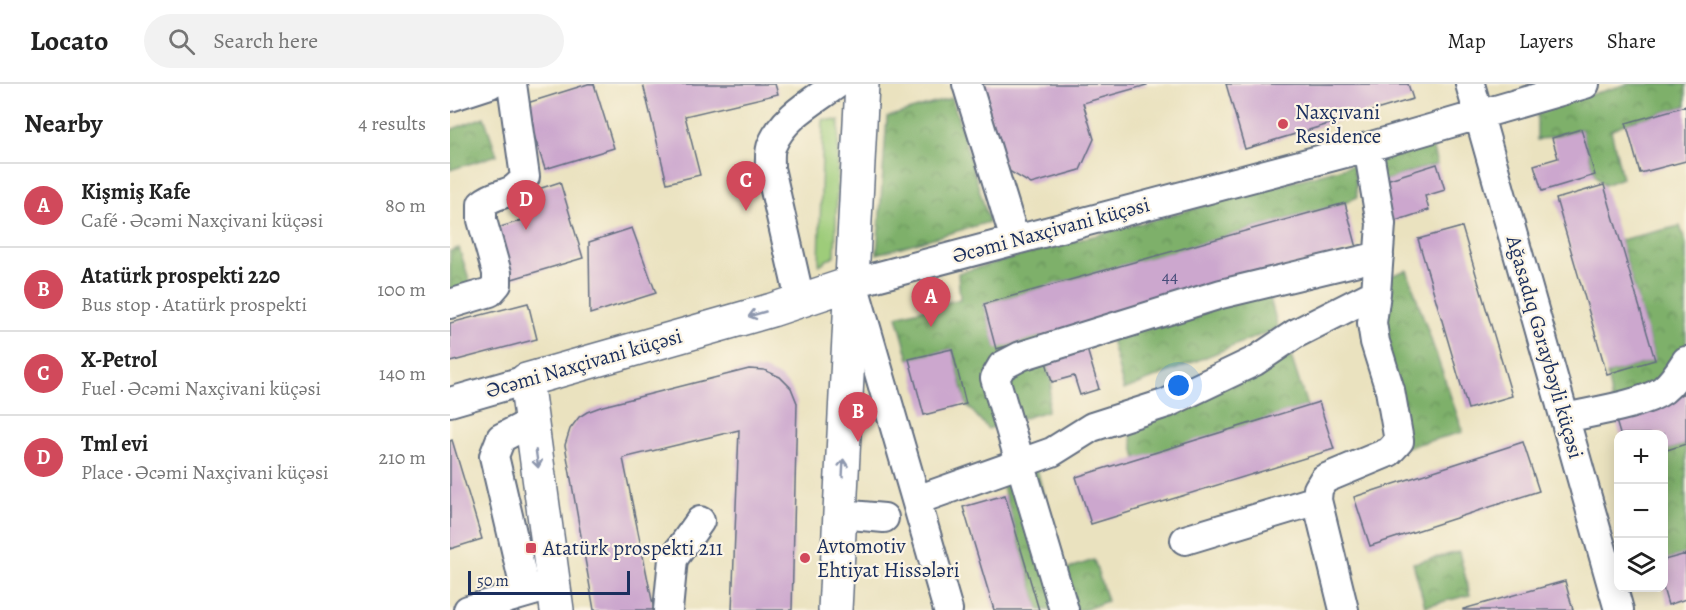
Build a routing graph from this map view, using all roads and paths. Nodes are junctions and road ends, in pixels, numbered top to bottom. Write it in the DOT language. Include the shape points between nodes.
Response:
graph roads {
  1 [pos="490,84"];
  2 [pos="512,84"];
  3 [pos="837,84"];
  4 [pos="862,84"];
  5 [pos="967,84"];
  6 [pos="1470,84"];
  7 [pos="1585,84"];
  8 [pos="450,97"];
  9 [pos="1479,115"];
  10 [pos="1368,147"];
  11 [pos="1015,240"];
  12 [pos="1379,256"];
  13 [pos="853,283"];
  14 [pos="1376,293"];
  15 [pos="800,300"];
  16 [pos="450,304"];
  17 [pos="1686,361"];
  18 [pos="526,380"];
  19 [pos="450,402"];
  20 [pos="1565,418"];
  21 [pos="1020,463"];
  22 [pos="917,500"];
  23 [pos="1317,500"];
  24 [pos="840,514"];
  25 [pos="884,518"];
  26 [pos="700,521"];
  27 [pos="1185,540"];
  28 [pos="546,596"];
  29 [pos="468,610"];
  30 [pos="668,610"];
  31 [pos="835,610"];
  32 [pos="948,610"];
  33 [pos="1064,610"];
  34 [pos="1344,610"];
  35 [pos="1619,610"];
  1 -- 8 [label="street"];
  2 -- 16 [label="street" via="525,177 518,189 482,204 497,284 490,292"];
  3 -- 15 [label="street" via="782,127 771,147 770,168"];
  4 -- 13 [label="main road"];
  5 -- 11 [label="street"];
  6 -- 9 [label="street, Ağasadıq Gəraybəyli küçəsi"];
  7 -- 9 [label="street, Əcəmi Naxçivani küçəsi"];
  9 -- 10 [label="street, Əcəmi Naxçivani küçəsi"];
  9 -- 20 [label="street, Ağasadıq Gəraybəyli küçəsi"];
  10 -- 11 [label="street, Əcəmi Naxçivani küçəsi"];
  10 -- 12 [label="street" via="1381,224"];
  11 -- 13 [label="street, Əcəmi Naxçivani küçəsi"];
  12 -- 14 [label="street"];
  12 -- 21 [label="street" via="1221,294 1020,356 1002,366 995,378"];
  13 -- 15 [label="main road, Əcəmi Naxçivani küçəsi"];
  13 -- 22 [label="street"];
  24 -- 13 [label="main road, one-way"];
  14 -- 21 [label="street" via="1295,334 1227,375 1167,403 1092,427 1052,452"];
  14 -- 23 [label="street" via="1372,323 1399,441 1389,453 1324,479"];
  15 -- 18 [label="main road, Əcəmi Naxçivani küçəsi, one-way"];
  17 -- 20 [label="street" via="1673,380 1646,399"];
  18 -- 19 [label="street, Əcəmi Naxçivani küçəsi"];
  18 -- 28 [label="main road"];
  20 -- 35 [label="street, Ağasadıq Gəraybəyli küçəsi"];
  21 -- 22 [label="street"];
  21 -- 33 [label="street"];
  22 -- 32 [label="street"];
  23 -- 27 [label="street"];
  23 -- 34 [label="street"];
  24 -- 25 [label="street"];
  24 -- 31 [label="main road"];
  26 -- 30 [label="street" via="673,559"];
  28 -- 29 [label="street"];
}
